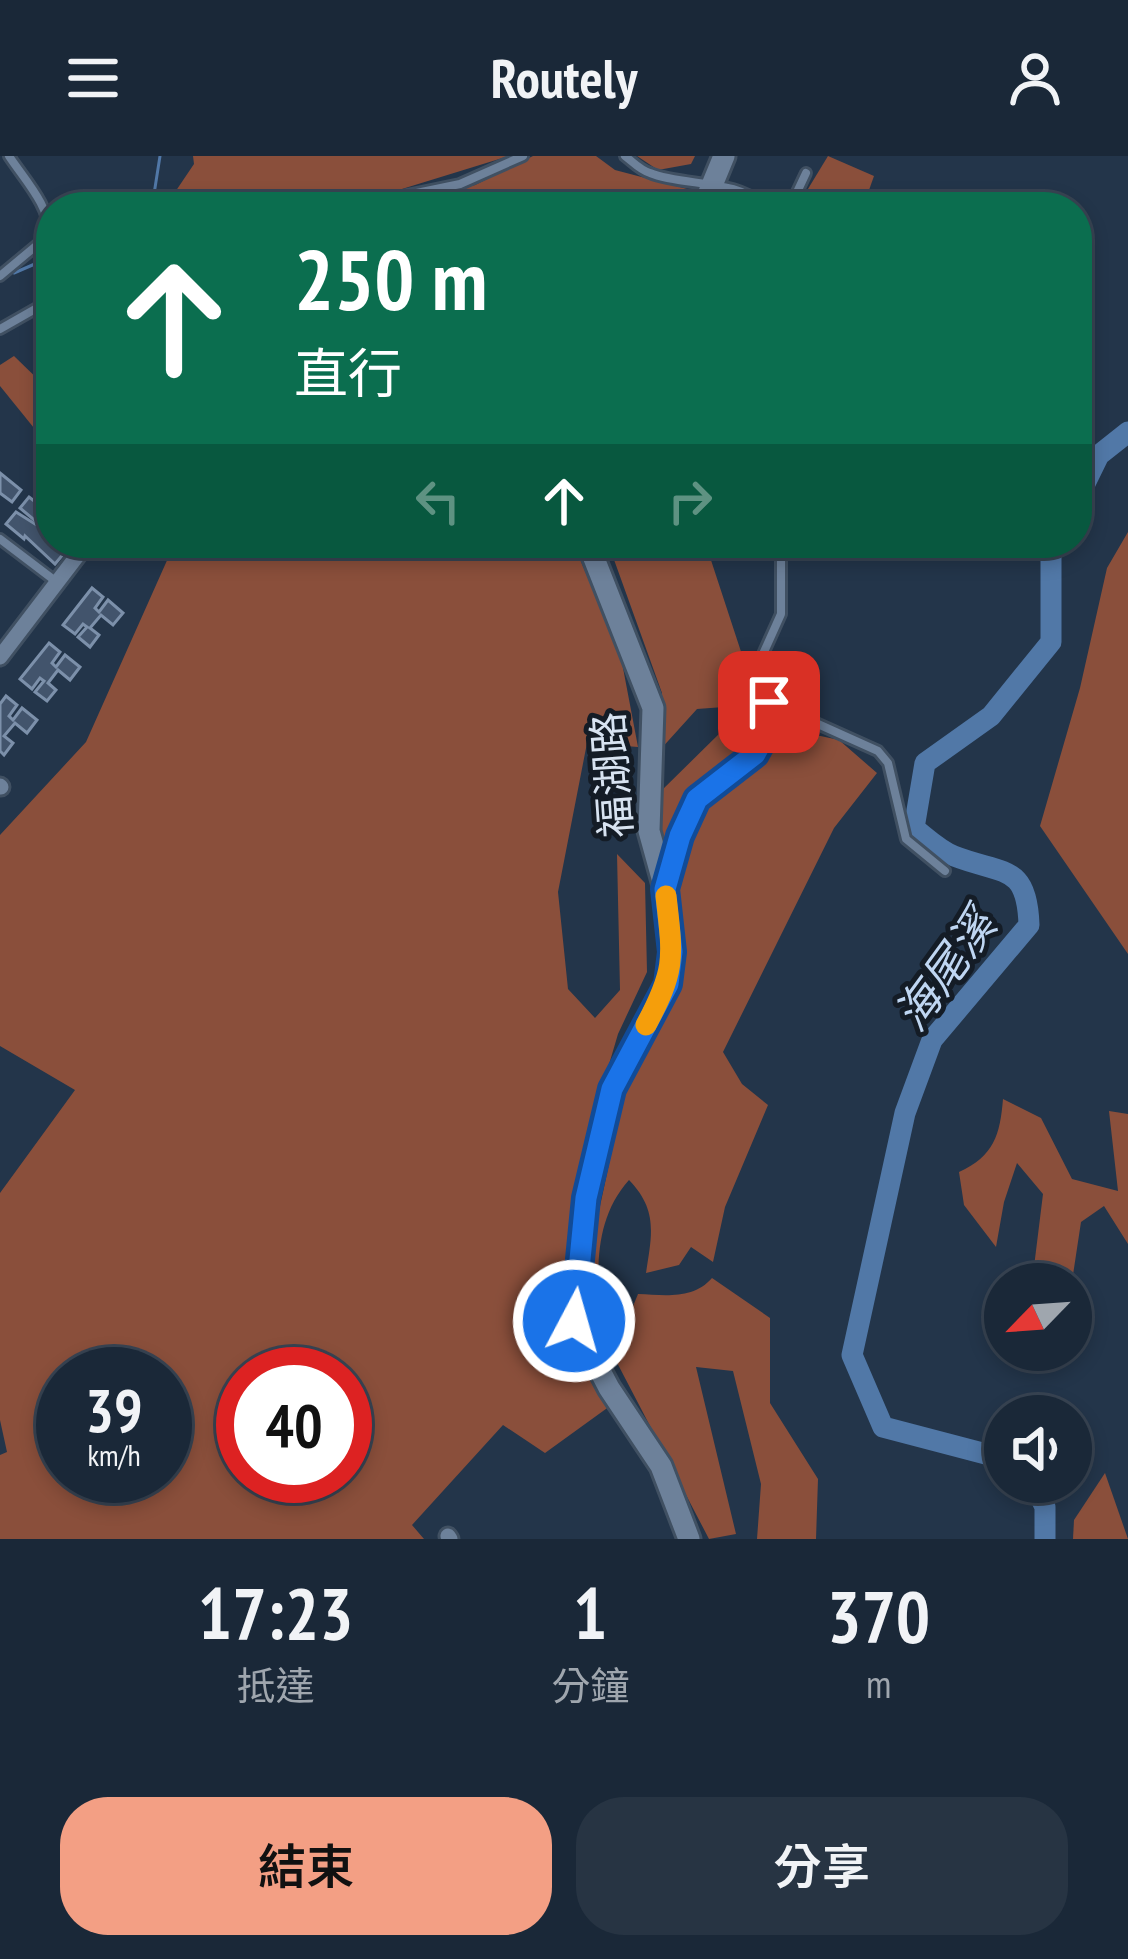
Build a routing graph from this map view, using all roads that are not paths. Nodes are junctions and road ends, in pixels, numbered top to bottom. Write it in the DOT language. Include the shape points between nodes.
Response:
graph roads {
  1 [pos="9,156"];
  2 [pos="524,156"];
  3 [pos="625,156"];
  4 [pos="724,156"];
  5 [pos="806,173"];
  6 [pos="421,192"];
  7 [pos="696,192"];
  8 [pos="710,192"];
  9 [pos="797,192"];
  10 [pos="36,196"];
  11 [pos="36,246"];
  12 [pos="0,276"];
  13 [pos="36,309"];
  14 [pos="0,329"];
  15 [pos="0,539"];
  16 [pos="77,558"];
  17 [pos="594,558"];
  18 [pos="781,558"];
  19 [pos="59,584"];
  20 [pos="0,657"];
  21 [pos="769,702"];
  22 [pos="945,871"];
  23 [pos="665,889"];
  24 [pos="689,1539"];
  1 -- 10 [label="lane"];
  2 -- 6 [label="lane"];
  3 -- 7 [label="lane"];
  4 -- 8 [label="street"];
  5 -- 9 [label="lane"];
  11 -- 12 [label="lane"];
  13 -- 14 [label="lane"];
  15 -- 19 [label="lane"];
  16 -- 19 [label="street"];
  17 -- 23 [label="street, 福湖路" via="653,708 649,831"];
  18 -- 21 [label="lane" via="781,614 760,675"];
  19 -- 20 [label="street"];
  21 -- 22 [label="lane" via="878,751 906,839"];
  21 -- 23 [label="lane" via="770,727 755,754 697,799"];
  23 -- 24 [label="street, 福湖路" via="668,984 612,1089 586,1198 574,1321 661,1466"];
}
